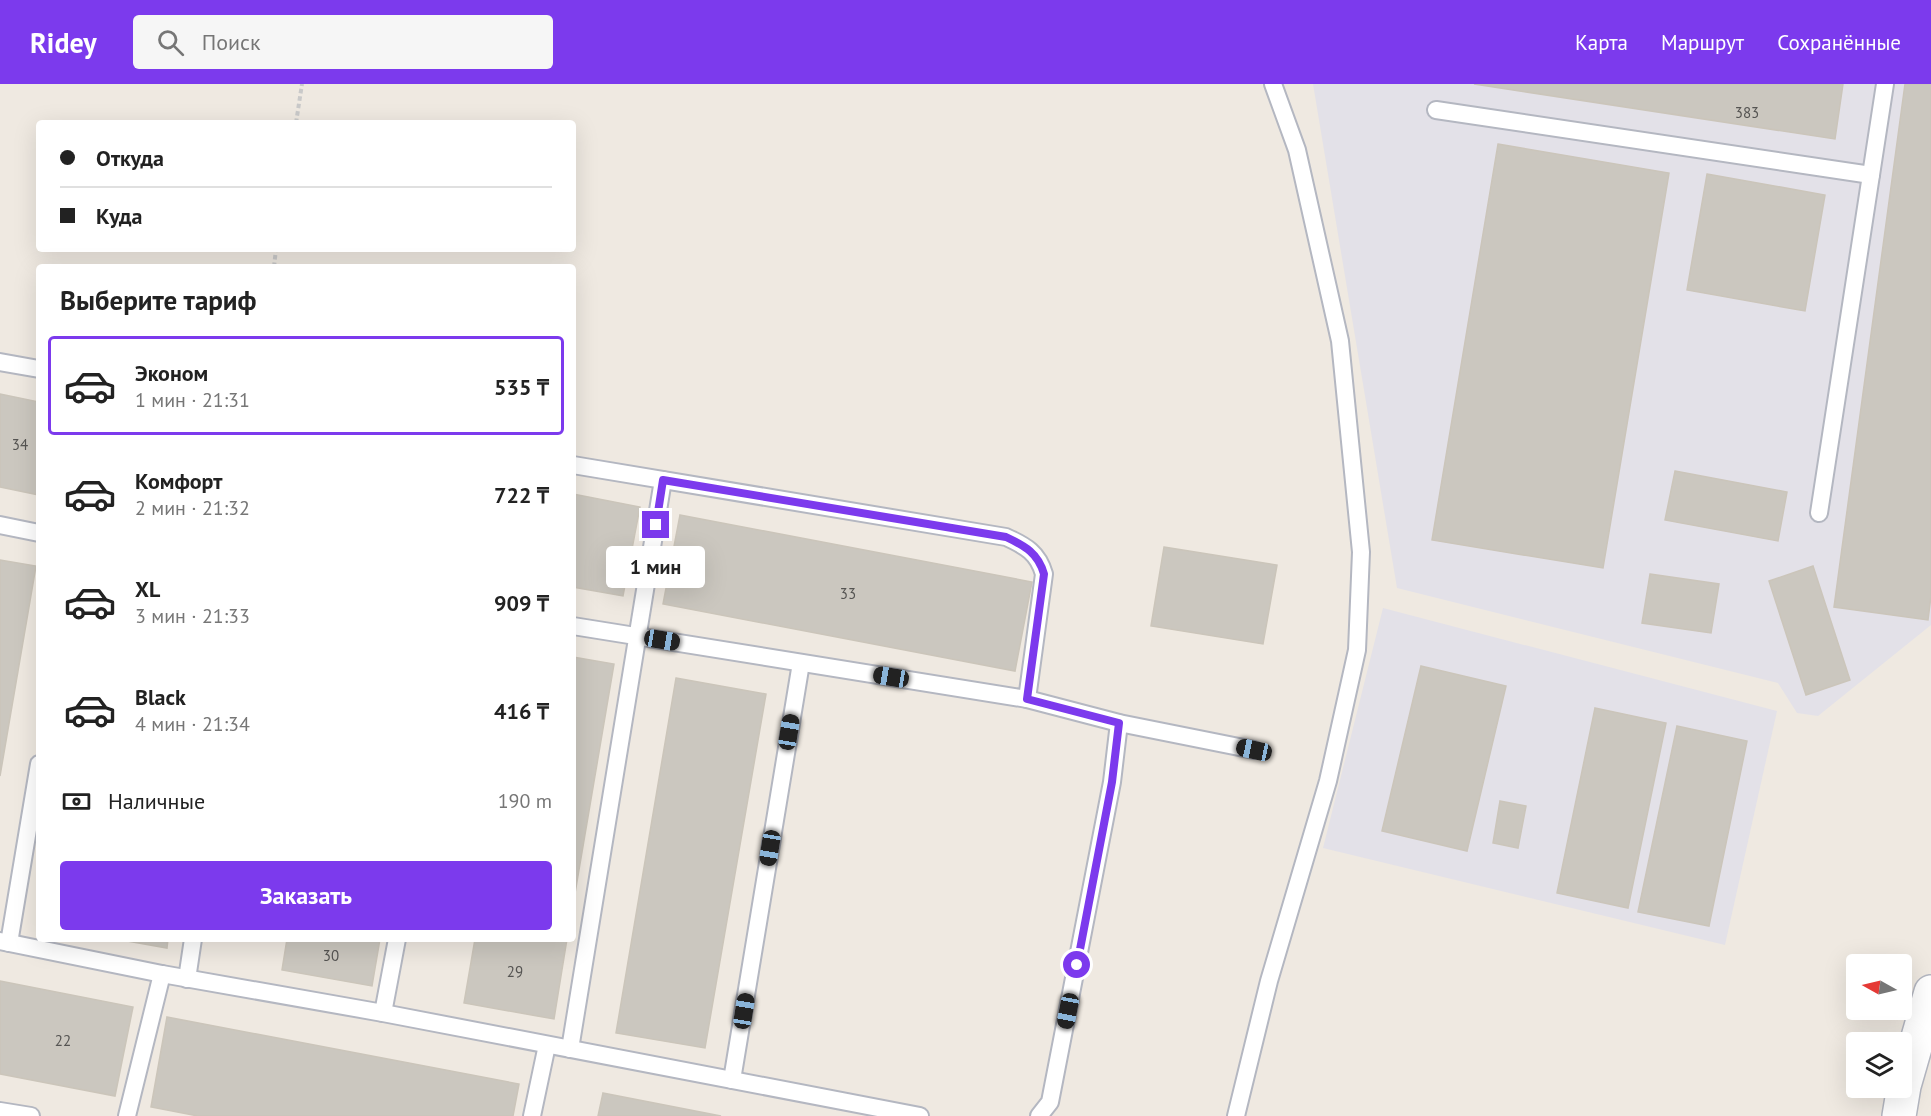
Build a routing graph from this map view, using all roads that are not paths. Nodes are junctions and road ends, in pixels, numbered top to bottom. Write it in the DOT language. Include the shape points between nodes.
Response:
graph roads {
  1 [pos="1273,84"];
  2 [pos="1884,84"];
  3 [pos="1436,110"];
  4 [pos="1871,175"];
  5 [pos="0,362"];
  6 [pos="36,368"];
  7 [pos="576,466"];
  8 [pos="663,480"];
  9 [pos="1819,513"];
  10 [pos="0,525"];
  11 [pos="36,532"];
  12 [pos="576,626"];
  13 [pos="639,637"];
  14 [pos="801,663"];
  15 [pos="1027,699"];
  16 [pos="1119,723"];
  17 [pos="1254,750"];
  18 [pos="36,779"];
  19 [pos="4,942"];
  20 [pos="193,942"];
  21 [pos="395,942"];
  22 [pos="162,974"];
  23 [pos="187,979"];
  24 [pos="1931,992"];
  25 [pos="383,1014"];
  26 [pos="547,1045"];
  27 [pos="570,1050"];
  28 [pos="732,1080"];
  29 [pos="0,1111"];
  30 [pos="31,1116"];
  31 [pos="127,1116"];
  32 [pos="532,1116"];
  33 [pos="920,1116"];
  34 [pos="1039,1116"];
  35 [pos="1236,1116"];
  36 [pos="1899,1116"];
  1 -- 35 [label="lane" via="1297,150 1340,340 1360,552 1357,650 1328,781 1269,981"];
  2 -- 4 [label="lane"];
  3 -- 4 [label="lane"];
  4 -- 9 [label="lane"];
  5 -- 6 [label="lane"];
  7 -- 8 [label="lane"];
  8 -- 13 [label="lane"];
  8 -- 15 [label="lane" via="1006,537 1028,547 1040,561 1044,574"];
  10 -- 11 [label="lane"];
  12 -- 13 [label="lane"];
  13 -- 14 [label="lane"];
  13 -- 27 [label="lane"];
  14 -- 15 [label="lane"];
  14 -- 28 [label="lane"];
  15 -- 16 [label="lane"];
  16 -- 17 [label="lane"];
  16 -- 34 [label="lane" via="1112,782 1050,1102"];
  18 -- 19 [label="lane"];
  19 -- 22 [label="lane"];
  20 -- 23 [label="lane"];
  21 -- 25 [label="lane"];
  22 -- 23 [label="lane"];
  22 -- 31 [label="lane"];
  23 -- 25 [label="lane"];
  24 -- 36 [label="street"];
  25 -- 26 [label="lane"];
  26 -- 27 [label="lane"];
  26 -- 32 [label="lane"];
  27 -- 28 [label="lane"];
  28 -- 33 [label="lane"];
  29 -- 30 [label="lane"];
}
